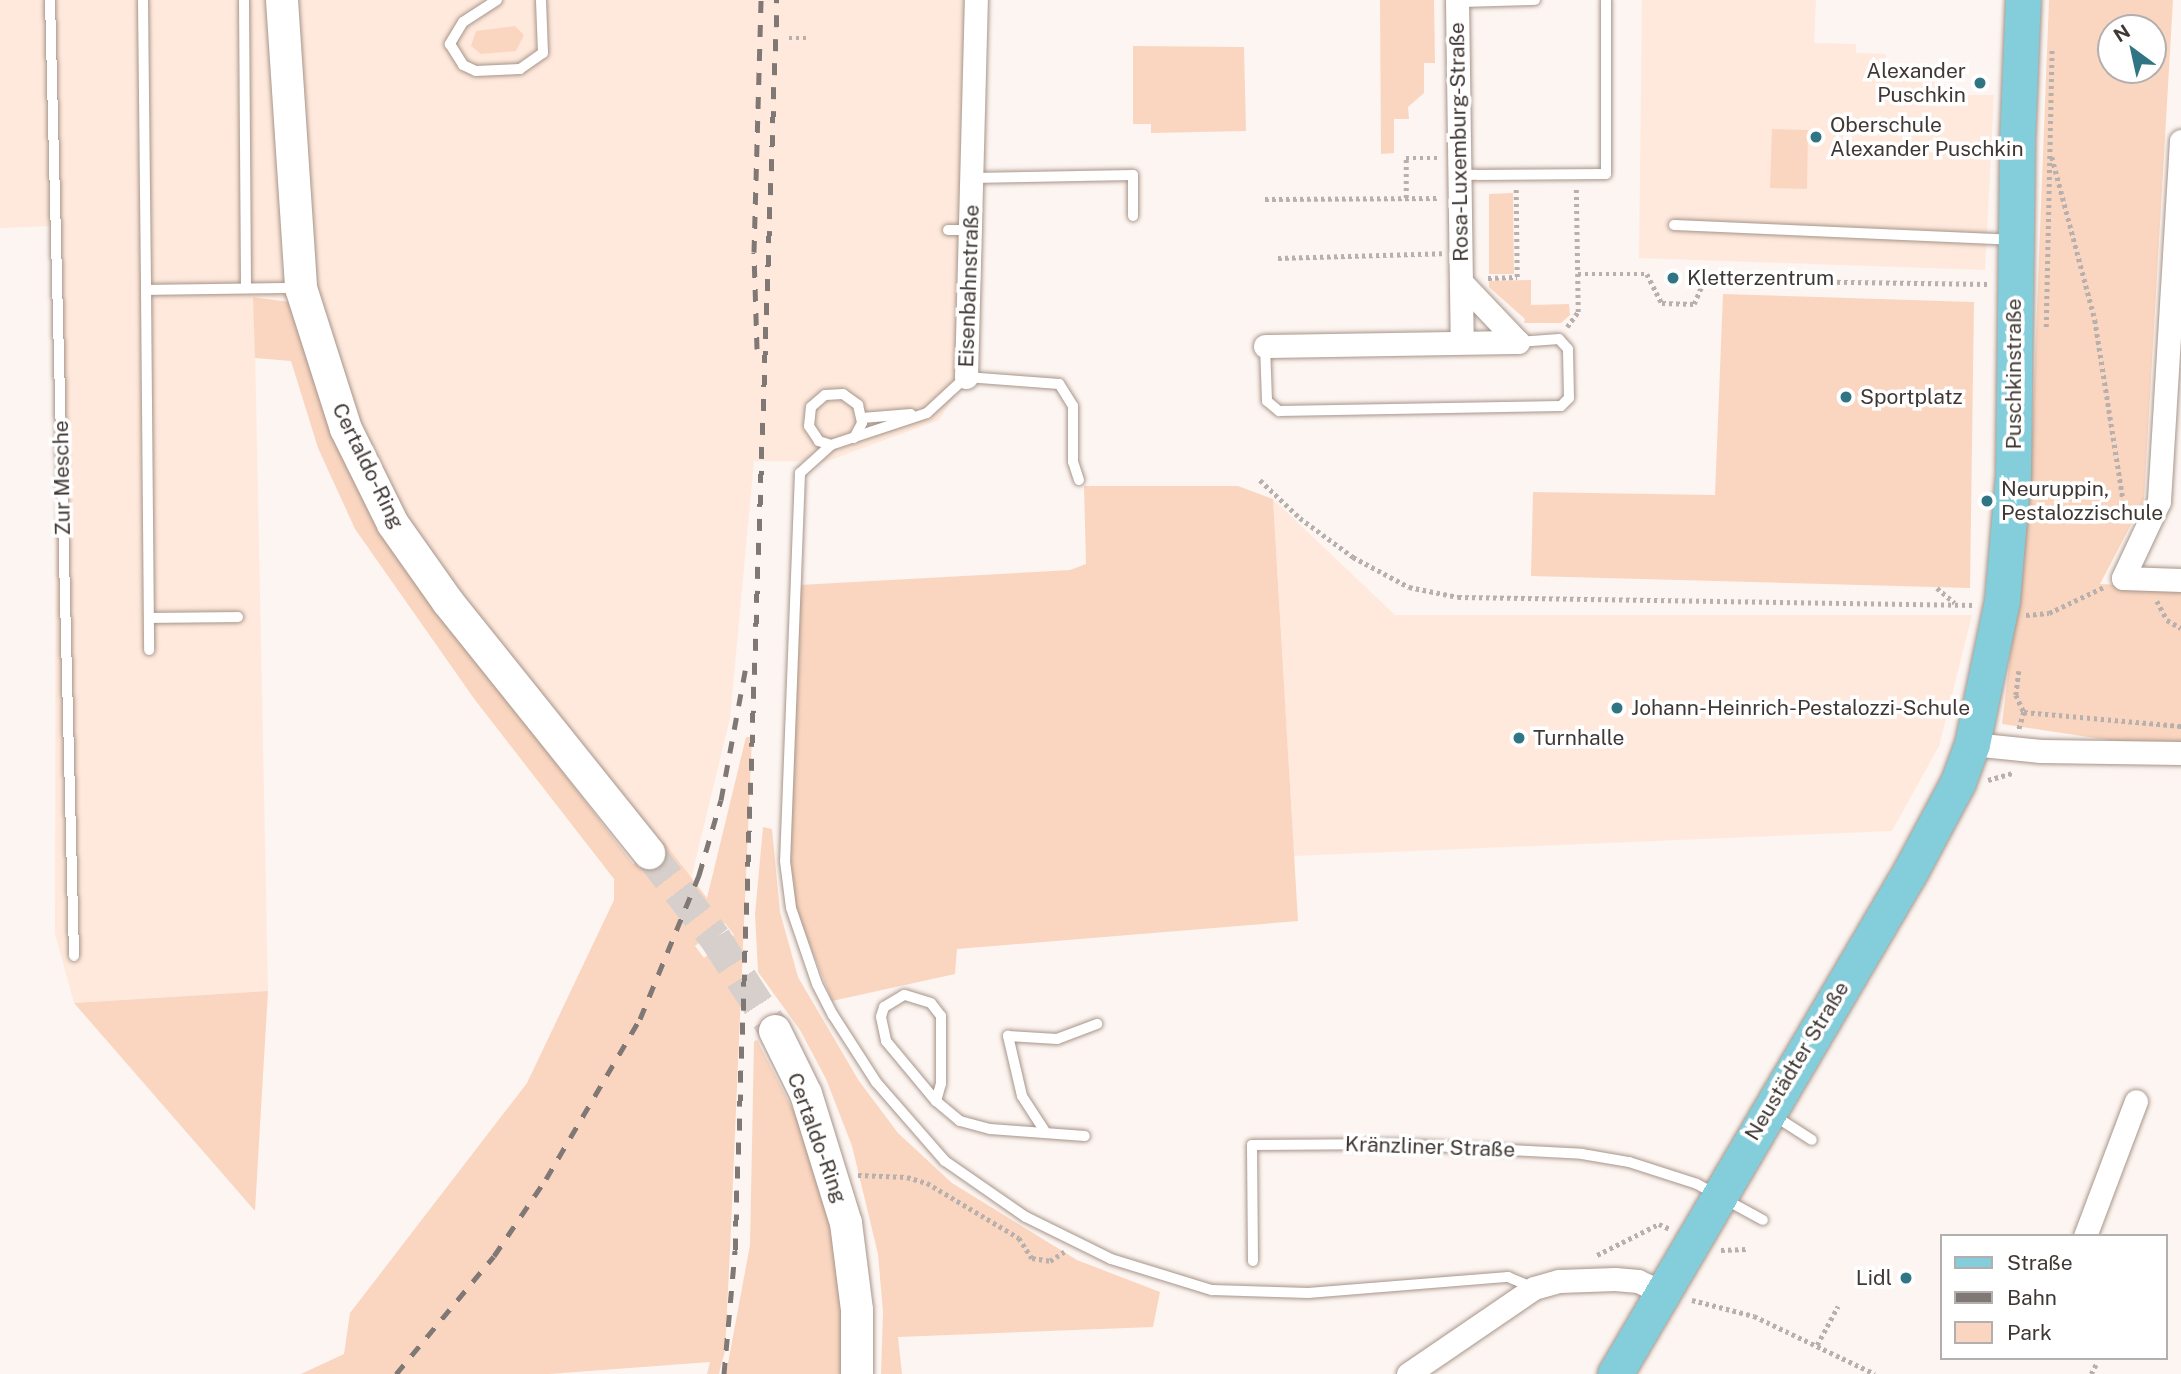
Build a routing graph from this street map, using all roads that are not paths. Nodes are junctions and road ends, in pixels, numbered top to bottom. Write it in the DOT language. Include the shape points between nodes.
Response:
graph roads {
  1 [pos="50,0"];
  2 [pos="143,0"];
  3 [pos="243,0"];
  4 [pos="282,0"];
  5 [pos="497,0"];
  6 [pos="541,0"];
  7 [pos="976,0"];
  8 [pos="1535,0"];
  9 [pos="1606,0"];
  10 [pos="2023,0"];
  11 [pos="1457,1"];
  12 [pos="2181,141"];
  13 [pos="1460,177"];
  14 [pos="972,178"];
  15 [pos="1133,216"];
  16 [pos="1674,225"];
  17 [pos="948,230"];
  18 [pos="971,230"];
  19 [pos="2016,240"];
  20 [pos="1462,280"];
  21 [pos="246,288"];
  22 [pos="301,288"];
  23 [pos="146,290"];
  24 [pos="1462,342"];
  25 [pos="1518,342"];
  26 [pos="1265,346"];
  27 [pos="966,377"];
  28 [pos="927,413"];
  29 [pos="862,418"];
  30 [pos="854,438"];
  31 [pos="831,446"];
  32 [pos="1079,480"];
  33 [pos="2181,580"];
  34 [pos="238,617"];
  35 [pos="149,618"];
  36 [pos="149,650"];
  37 [pos="1972,744"];
  38 [pos="2181,753"];
  39 [pos="649,853"];
  40 [pos="74,956"];
  41 [pos="1097,1024"];
  42 [pos="775,1031"];
  43 [pos="936,1101"];
  44 [pos="2136,1101"];
  45 [pos="1768,1111"];
  46 [pos="1046,1133"];
  47 [pos="1085,1136"];
  48 [pos="1812,1140"];
  49 [pos="1717,1193"];
  50 [pos="1763,1220"];
  51 [pos="2086,1234"];
  52 [pos="1253,1261"];
  53 [pos="1534,1288"];
  54 [pos="1671,1295"];
  55 [pos="857,1374"];
  56 [pos="1408,1374"];
  57 [pos="1615,1374"];
  1 -- 40 [label="lane, Zur Mesche"];
  2 -- 23 [label="lane"];
  3 -- 21 [label="lane"];
  4 -- 22 [label="main road, Certaldo-Ring"];
  5 -- 6 [label="lane" via="463,22 450,44 463,65 476,71 520,69 543,54"];
  7 -- 14 [label="street, Eisenbahnstraße"];
  8 -- 11 [label="lane"];
  9 -- 13 [label="lane" via="1606,174"];
  10 -- 19 [label="main road, Puschkinstraße"];
  11 -- 13 [label="street, Rosa-Luxemburg-Straße"];
  12 -- 33 [label="street" via="2159,501 2123,578"];
  13 -- 20 [label="street, Rosa-Luxemburg-Straße"];
  14 -- 15 [label="lane" via="1133,175"];
  14 -- 18 [label="street, Eisenbahnstraße"];
  16 -- 19 [label="lane"];
  17 -- 18 [label="lane"];
  18 -- 27 [label="street, Eisenbahnstraße"];
  19 -- 37 [label="main road, Puschkinstraße" via="2013,474 2004,587 1988,687"];
  20 -- 24 [label="street, Rosa-Luxemburg-Straße"];
  20 -- 25 [label="street, Rosa-Luxemburg-Straße"];
  21 -- 22 [label="lane"];
  21 -- 23 [label="lane"];
  22 -- 39 [label="main road, Certaldo-Ring" via="346,429 393,524 456,613"];
  23 -- 35 [label="lane"];
  24 -- 25 [label="street"];
  24 -- 26 [label="street"];
  25 -- 26 [label="lane" via="1559,340 1568,349 1569,398 1562,406 1279,411 1267,401"];
  27 -- 28 [label="lane"];
  27 -- 32 [label="lane, Eisenbahnstraße" via="1059,384 1073,406 1073,462"];
  28 -- 29 [label="lane"];
  28 -- 30 [label="lane"];
  29 -- 30 [label="lane"];
  29 -- 31 [label="lane" via="858,405 843,394 817,400 809,425 819,441"];
  30 -- 31 [label="lane"];
  31 -- 53 [label="lane" via="806,466 797,486 785,861 799,933 833,1015 907,1122 945,1161 987,1193 1076,1244 1212,1290 1308,1293 1508,1277"];
  34 -- 35 [label="lane"];
  35 -- 36 [label="lane"];
  37 -- 38 [label="street" via="2041,751"];
  37 -- 45 [label="main road, Neustädter Straße" via="1958,782 1910,872"];
  41 -- 46 [label="lane" via="1057,1039 1008,1036 1022,1096"];
  42 -- 55 [label="main road, Certaldo-Ring" via="806,1094 841,1201 858,1310"];
  43 -- 43 [label="lane" via="886,1041 881,1028 884,1007 904,995 931,1003 941,1016 942,1075"];
  43 -- 46 [label="lane" via="960,1121 990,1129"];
  44 -- 51 [label="street"];
  45 -- 48 [label="lane"];
  45 -- 49 [label="main road, Neustädter Straße"];
  46 -- 47 [label="lane"];
  49 -- 50 [label="lane"];
  49 -- 52 [label="lane, Kränzliner Straße" via="1629,1162 1582,1154 1394,1144 1252,1145"];
  49 -- 54 [label="main road, Neustädter Straße"];
  53 -- 54 [label="street" via="1559,1281 1615,1279 1637,1281"];
  53 -- 56 [label="street"];
  54 -- 57 [label="main road, Neustädter Straße"];
}
